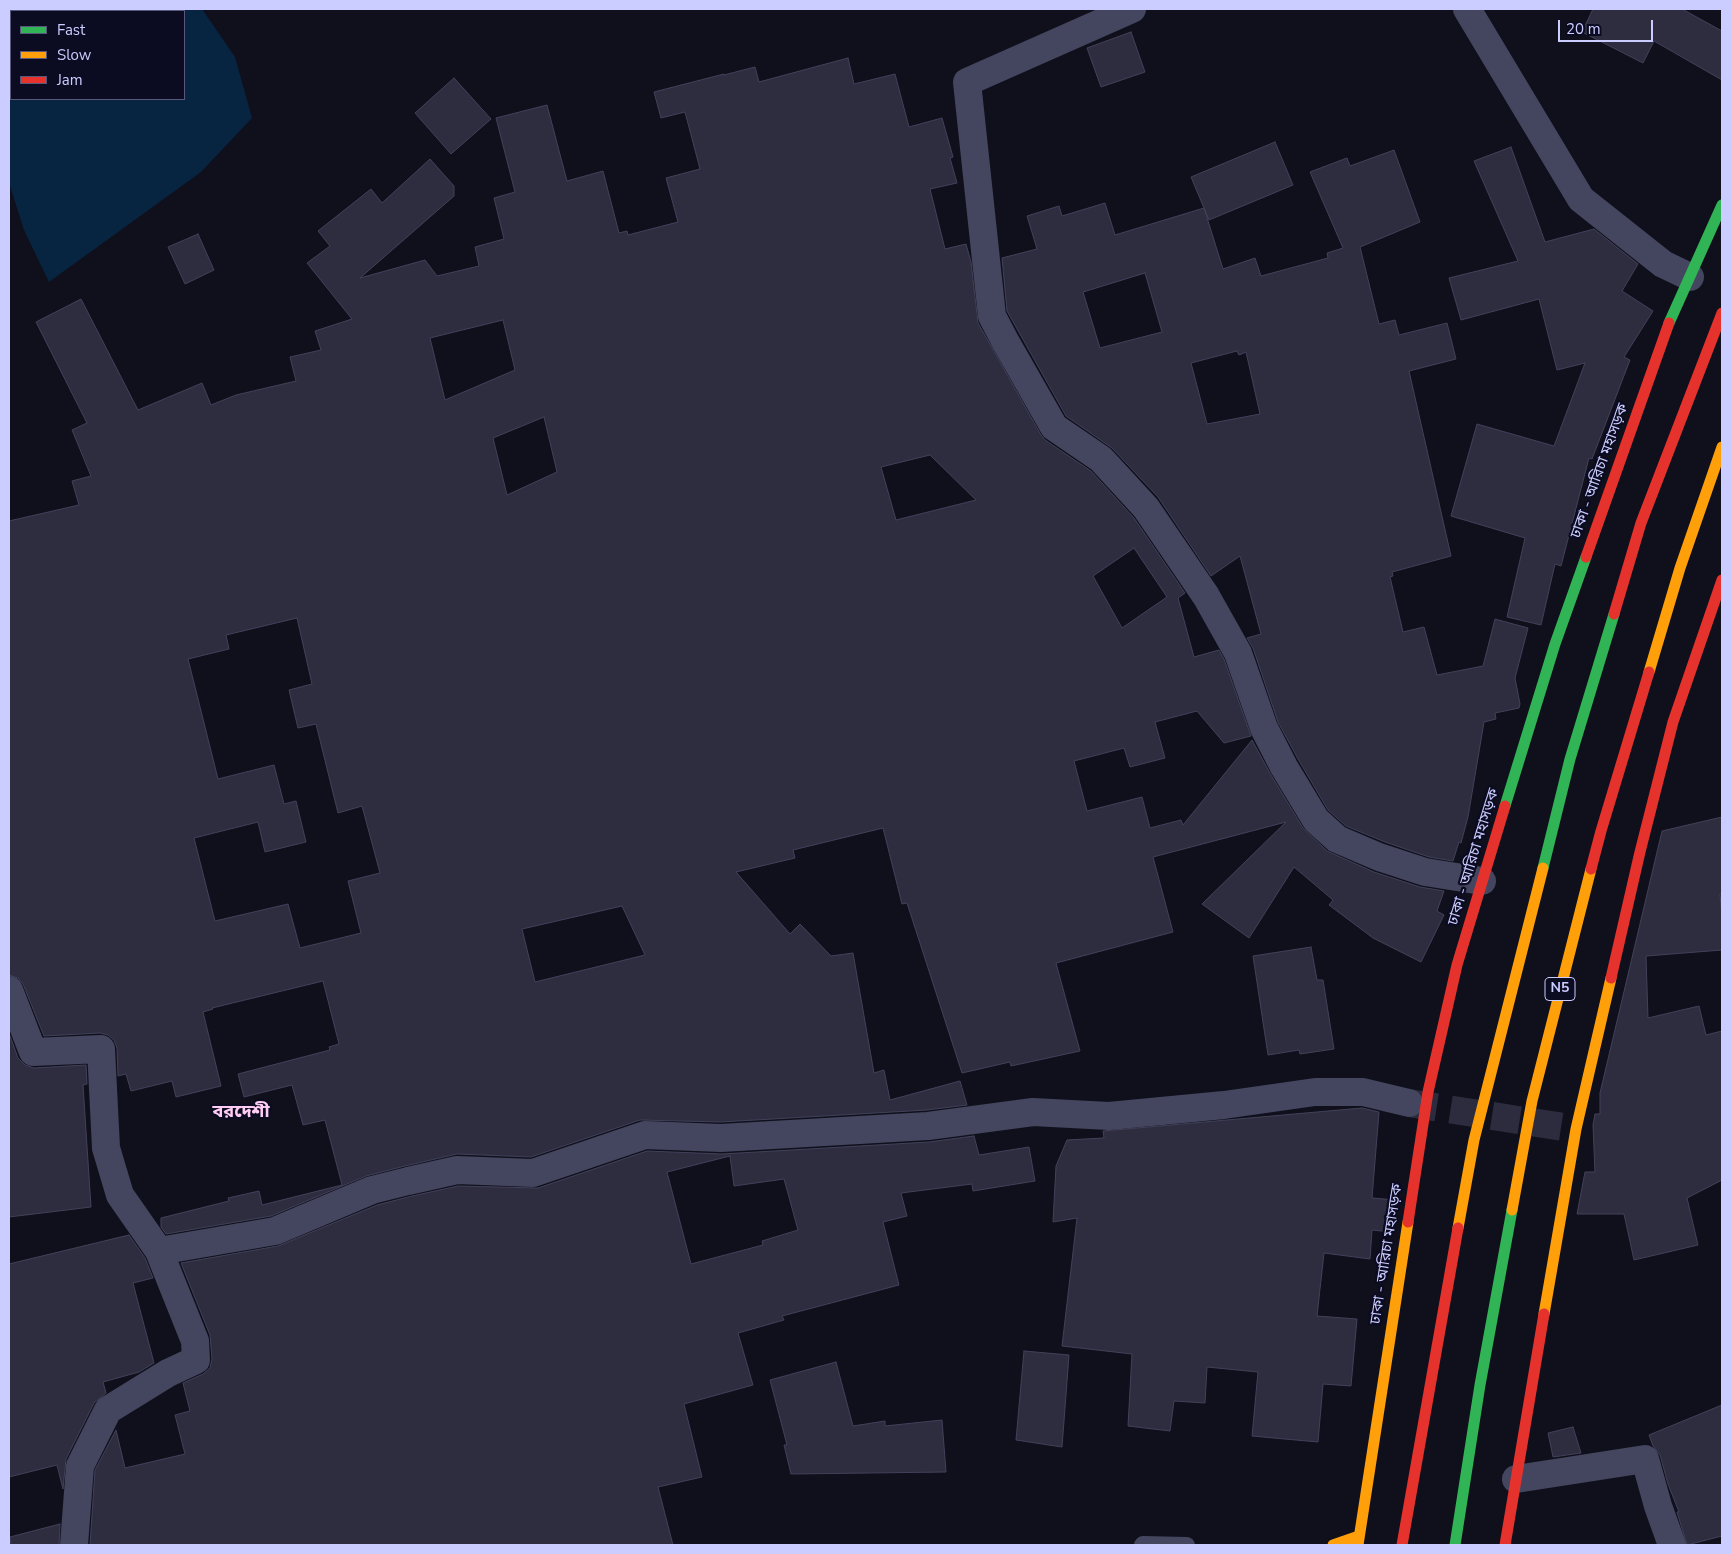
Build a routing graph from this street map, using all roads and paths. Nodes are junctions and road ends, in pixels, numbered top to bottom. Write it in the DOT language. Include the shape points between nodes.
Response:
graph roads {
  1 [pos="1132,9"];
  2 [pos="1467,9"];
  3 [pos="1722,205"];
  4 [pos="1690,277"];
  5 [pos="1722,313"];
  6 [pos="1722,447"];
  7 [pos="1722,580"];
  8 [pos="1482,881"];
  9 [pos="9,990"];
  10 [pos="1409,1103"];
  11 [pos="159,1251"];
  12 [pos="1516,1479"];
  13 [pos="1510,1512"];
  14 [pos="1358,1541"];
  15 [pos="74,1545"];
  16 [pos="1142,1545"];
  17 [pos="1187,1545"];
  18 [pos="1333,1545"];
  19 [pos="1402,1545"];
  20 [pos="1454,1545"];
  21 [pos="1505,1545"];
  22 [pos="1510,1545"];
  23 [pos="1672,1545"];
  1 -- 8 [label="street" via="967,82 992,316 1054,428 1101,459 1146,508 1206,596 1238,653 1264,728 1316,820 1337,839 1379,857 1425,872"];
  2 -- 4 [label="street" via="1580,199 1663,264"];
  3 -- 4 [label="main road, ঢাকা - আরিচা মহাসড়ক"];
  4 -- 8 [label="main road, ঢাকা - আরিচা মহাসড়ক" via="1668,325 1555,644"];
  5 -- 19 [label="main road" via="1641,523 1570,758 1474,1140"];
  6 -- 20 [label="main road, N5" via="1680,568 1601,831 1532,1101"];
  7 -- 12 [label="main road" via="1673,722 1638,862 1582,1130"];
  8 -- 14 [label="main road, ঢাকা - আরিচা মহাসড়ক" via="1457,965 1428,1092"];
  9 -- 11 [label="street" via="33,1052 101,1049 106,1148 120,1195"];
  10 -- 11 [label="street" via="1363,1092 1315,1092 1109,1116 1033,1112 928,1126 721,1138 646,1135 532,1173 457,1170 372,1190 275,1232"];
  11 -- 15 [label="street" via="194,1342 196,1360 168,1373 108,1410 80,1466"];
  12 -- 13 [label="main road"];
  12 -- 23 [label="street" via="1646,1459"];
  13 -- 21 [label="main road"];
  13 -- 22 [label="main road"];
  14 -- 18 [label="main road"];
  16 -- 17 [label="lane"];
}
